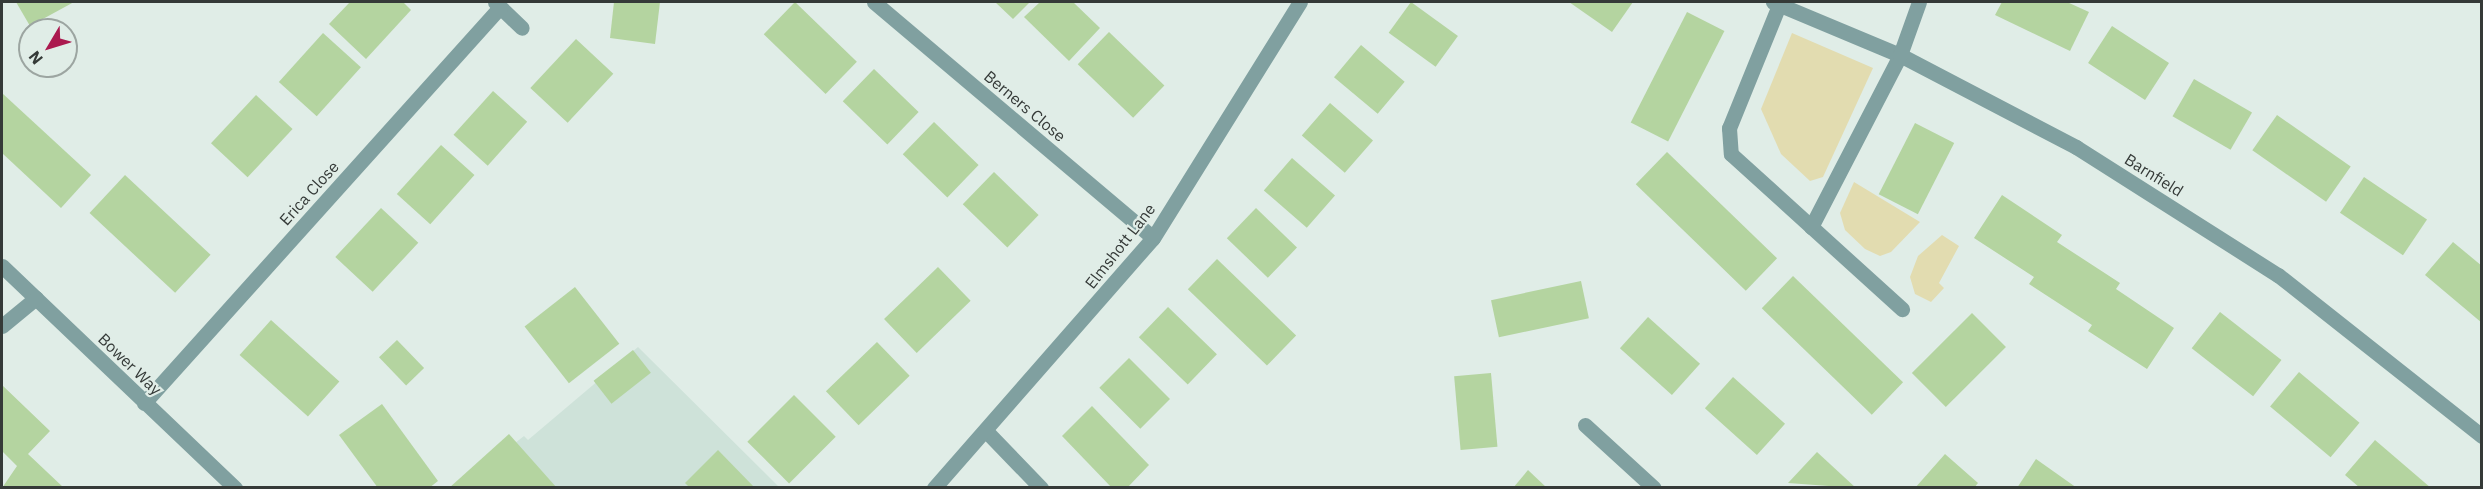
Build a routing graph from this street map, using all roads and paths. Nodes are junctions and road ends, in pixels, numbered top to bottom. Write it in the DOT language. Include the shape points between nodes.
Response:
graph roads {
  1 [pos="874,2"];
  2 [pos="1300,2"];
  3 [pos="1919,2"];
  4 [pos="1776,3"];
  5 [pos="498,4"];
  6 [pos="522,28"];
  7 [pos="1900,55"];
  8 [pos="1811,227"];
  9 [pos="1153,238"];
  10 [pos="2,266"];
  11 [pos="36,298"];
  12 [pos="1902,309"];
  13 [pos="2,326"];
  14 [pos="144,403"];
  15 [pos="1585,425"];
  16 [pos="987,432"];
  17 [pos="2481,436"];
  18 [pos="235,488"];
  19 [pos="934,488"];
  20 [pos="1041,488"];
  21 [pos="1654,488"];
  1 -- 9 [label="street, Berners Close"];
  2 -- 9 [label="street, Elmshott Lane"];
  3 -- 7 [label="street"];
  4 -- 7 [label="street, Barnfield"];
  4 -- 8 [label="street" via="1729,128 1731,153"];
  5 -- 6 [label="street, Erica Close"];
  5 -- 14 [label="street, Erica Close"];
  7 -- 8 [label="street"];
  7 -- 17 [label="street, Barnfield" via="2076,147 2278,275"];
  8 -- 12 [label="street"];
  9 -- 16 [label="street, Elmshott Lane"];
  10 -- 11 [label="street, Bower Way"];
  11 -- 13 [label="street"];
  11 -- 14 [label="street, Bower Way"];
  14 -- 18 [label="street, Bower Way"];
  15 -- 21 [label="street"];
  16 -- 19 [label="street, Elmshott Lane"];
  16 -- 20 [label="street"];
}
